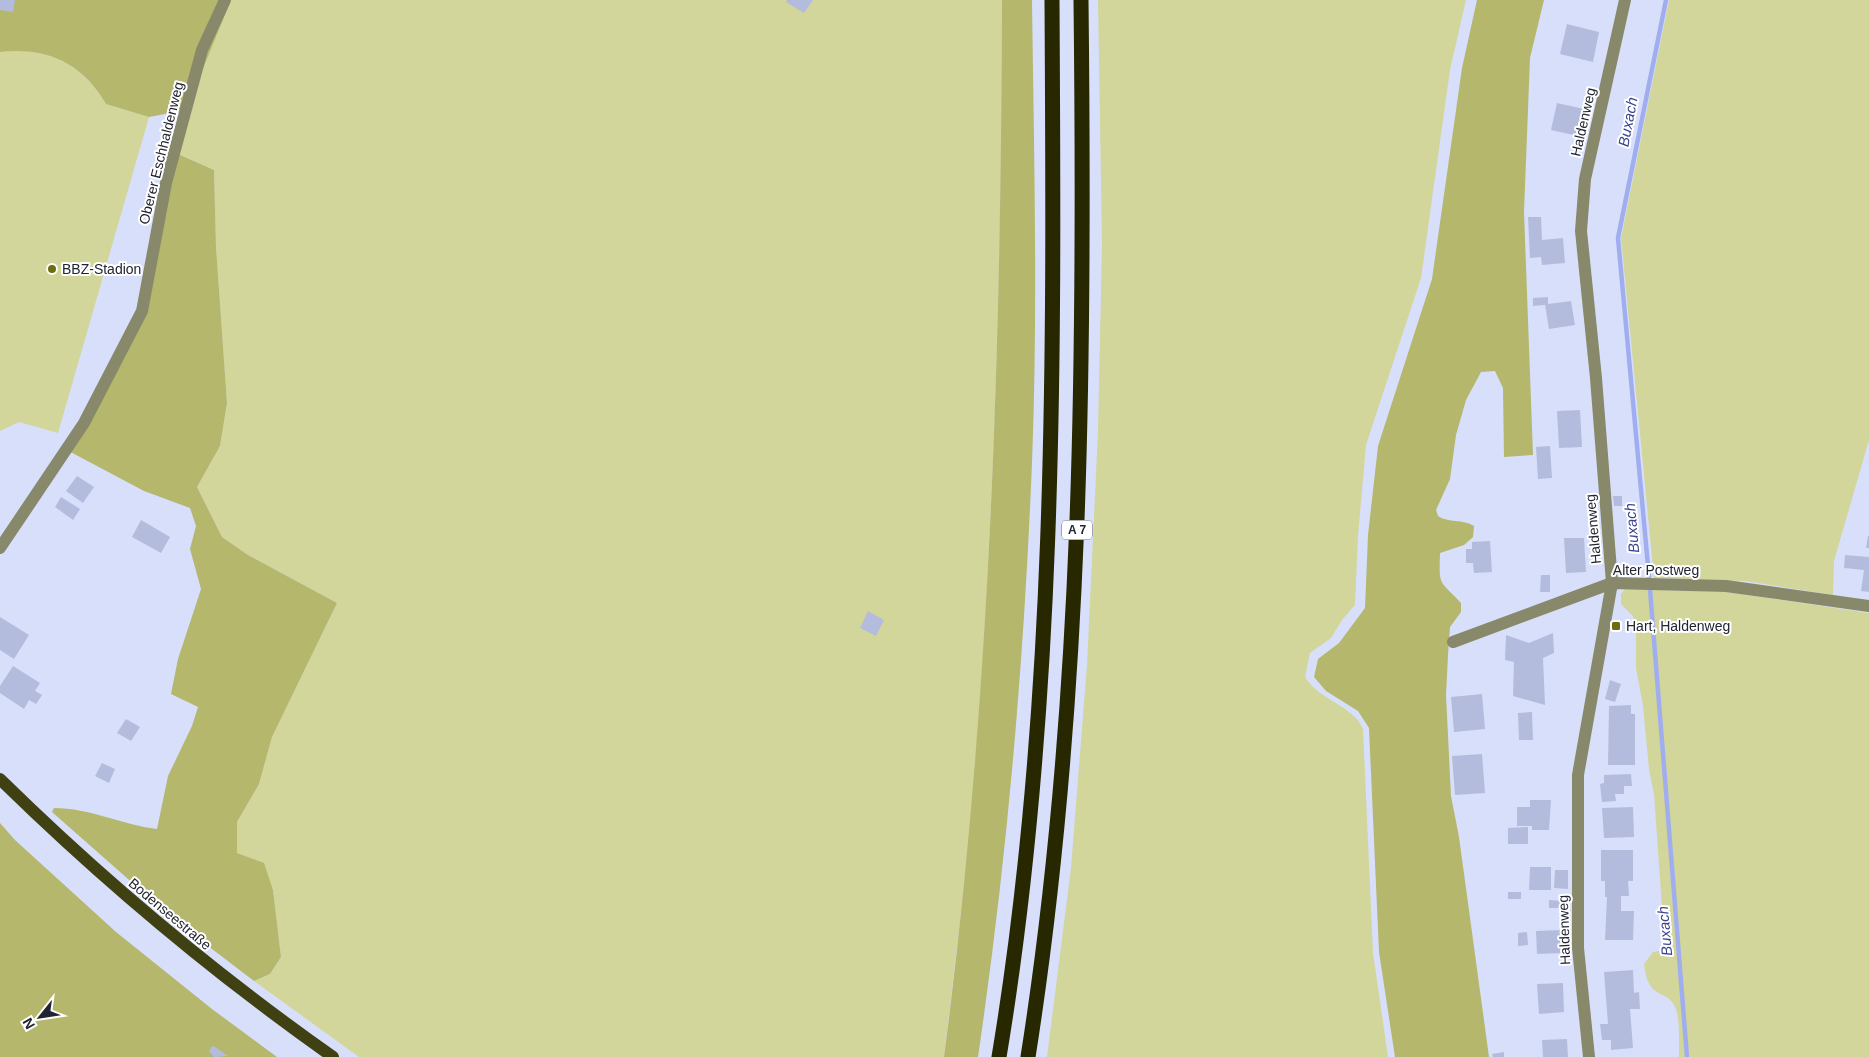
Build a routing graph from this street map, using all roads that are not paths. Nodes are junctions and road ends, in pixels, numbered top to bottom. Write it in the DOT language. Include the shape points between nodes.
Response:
graph roads {
  1 [pos="225,0"];
  2 [pos="1052,0"];
  3 [pos="1081,0"];
  4 [pos="1625,0"];
  5 [pos="0,548"];
  6 [pos="1612,583"];
  7 [pos="1869,606"];
  8 [pos="1453,642"];
  9 [pos="0,780"];
  10 [pos="332,1057"];
  11 [pos="999,1057"];
  12 [pos="1028,1057"];
  13 [pos="1589,1057"];
  1 -- 5 [label="street, Oberer Eschhaldenweg" via="202,50 166,183 142,311 84,422"];
  2 -- 11 [label="highway, A 7" via="1053,324 1046,587 1026,844"];
  3 -- 12 [label="highway, A 7" via="1083,274 1080,471 1070,675 1058,836"];
  4 -- 6 [label="street, Haldenweg" via="1585,179 1581,231"];
  6 -- 7 [label="street, Alter Postweg" via="1726,586"];
  6 -- 8 [label="street, Alter Postweg"];
  6 -- 13 [label="street, Haldenweg" via="1578,775 1578,948"];
  9 -- 10 [label="main road, Bodenseestraße" via="118,890 203,962"];
}
